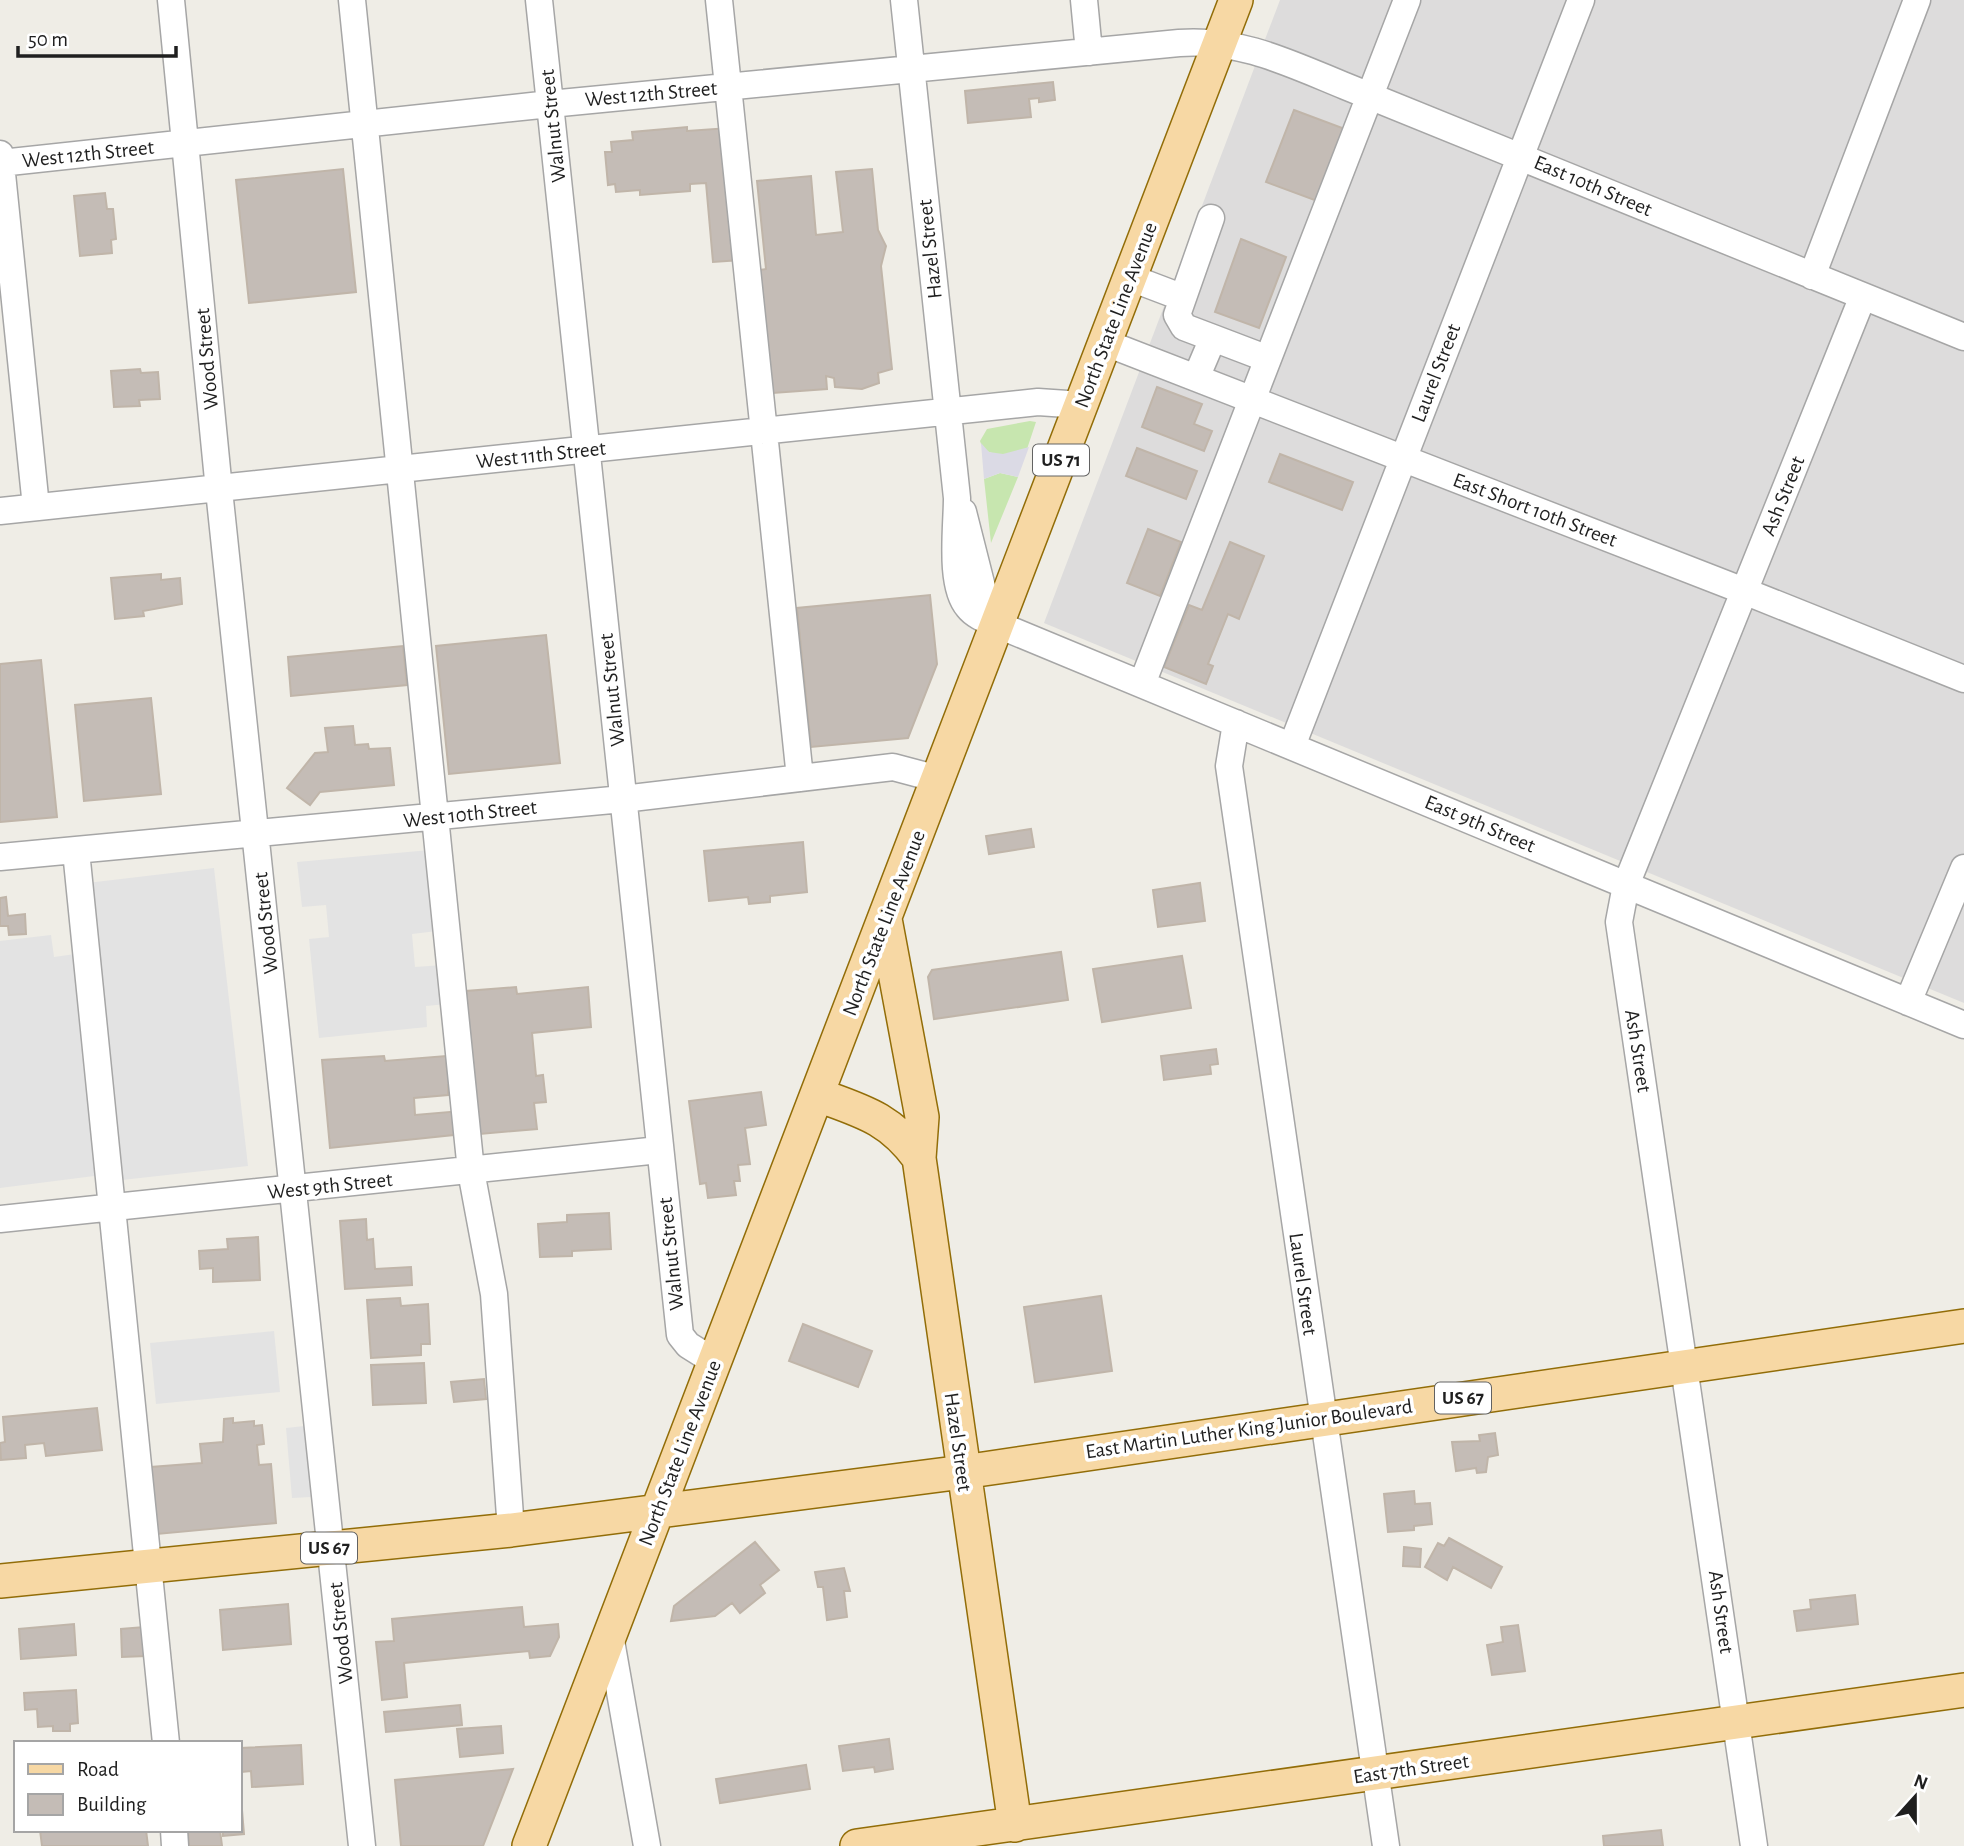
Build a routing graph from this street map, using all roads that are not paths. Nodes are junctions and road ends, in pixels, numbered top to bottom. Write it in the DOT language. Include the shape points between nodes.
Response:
graph roads {
  1 [pos="171,0"];
  2 [pos="352,0"];
  3 [pos="540,0"];
  4 [pos="719,0"];
  5 [pos="904,0"];
  6 [pos="1084,0"];
  7 [pos="1236,0"];
  8 [pos="1407,0"];
  9 [pos="1581,0"];
  10 [pos="1917,0"];
  11 [pos="1220,42"];
  12 [pos="1089,52"];
  13 [pos="912,69"];
  14 [pos="728,87"];
  15 [pos="1370,96"];
  16 [pos="550,104"];
  17 [pos="364,124"];
  18 [pos="186,144"];
  19 [pos="0,154"];
  20 [pos="1520,156"];
  21 [pos="0,163"];
  22 [pos="1211,218"];
  23 [pos="1812,276"];
  24 [pos="1131,278"];
  25 [pos="1863,296"];
  26 [pos="1181,297"];
  27 [pos="1964,337"];
  28 [pos="1213,338"];
  29 [pos="1106,343"];
  30 [pos="1255,354"];
  31 [pos="1196,378"];
  32 [pos="1252,400"];
  33 [pos="1082,405"];
  34 [pos="947,414"];
  35 [pos="763,433"];
  36 [pos="588,450"];
  37 [pos="1403,459"];
  38 [pos="398,471"];
  39 [pos="219,490"];
  40 [pos="36,507"];
  41 [pos="0,511"];
  42 [pos="1744,591"];
  43 [pos="996,624"];
  44 [pos="1964,679"];
  45 [pos="1142,684"];
  46 [pos="1236,723"];
  47 [pos="1292,746"];
  48 [pos="800,778"];
  49 [pos="938,779"];
  50 [pos="623,799"];
  51 [pos="436,817"];
  52 [pos="257,835"];
  53 [pos="76,851"];
  54 [pos="0,857"];
  55 [pos="1964,868"];
  56 [pos="1626,885"];
  57 [pos="885,919"];
  58 [pos="1908,1002"];
  59 [pos="1964,1025"];
  60 [pos="818,1095"];
  61 [pos="659,1150"];
  62 [pos="919,1158"];
  63 [pos="471,1171"];
  64 [pos="293,1190"];
  65 [pos="113,1208"];
  66 [pos="0,1219"];
  67 [pos="1964,1326"];
  68 [pos="715,1362"];
  69 [pos="1686,1366"];
  70 [pos="1322,1418"];
  71 [pos="962,1472"];
  72 [pos="658,1511"];
  73 [pos="511,1530"];
  74 [pos="332,1548"];
  75 [pos="150,1568"];
  76 [pos="0,1581"];
  77 [pos="610,1635"];
  78 [pos="1964,1690"];
  79 [pos="1736,1724"];
  80 [pos="166,1741"];
  81 [pos="1376,1773"];
  82 [pos="1016,1836"];
  83 [pos="362,1846"];
  84 [pos="529,1846"];
  85 [pos="647,1846"];
  86 [pos="857,1846"];
  87 [pos="1386,1846"];
  88 [pos="1754,1846"];
  1 -- 18 [label="street, Wood Street"];
  2 -- 17 [label="street"];
  3 -- 16 [label="street, Walnut Street"];
  4 -- 14 [label="street"];
  5 -- 13 [label="street, Hazel Street"];
  6 -- 12 [label="street"];
  7 -- 11 [label="main road, North State Line Avenue / US 71"];
  8 -- 15 [label="street"];
  9 -- 20 [label="street, Laurel Street"];
  10 -- 23 [label="street"];
  11 -- 12 [label="street, West 12th Street"];
  11 -- 15 [label="street, East 10th Street" via="1254,50"];
  11 -- 24 [label="main road, North State Line Avenue / US 71"];
  12 -- 13 [label="street, West 12th Street"];
  13 -- 14 [label="street, West 12th Street"];
  13 -- 34 [label="street, Hazel Street"];
  14 -- 16 [label="street, West 12th Street"];
  14 -- 35 [label="street"];
  15 -- 20 [label="street, East 10th Street"];
  15 -- 32 [label="street"];
  16 -- 17 [label="street, West 12th Street"];
  16 -- 36 [label="street, Walnut Street"];
  17 -- 18 [label="street, West 12th Street"];
  17 -- 38 [label="street"];
  18 -- 21 [label="street, West 12th Street"];
  18 -- 39 [label="street, Wood Street"];
  19 -- 21 [label="street"];
  20 -- 23 [label="street, East 10th Street"];
  20 -- 37 [label="street, Laurel Street"];
  21 -- 40 [label="street"];
  22 -- 26 [label="street"];
  23 -- 25 [label="street, East 10th Street"];
  24 -- 26 [label="street"];
  24 -- 29 [label="main road, North State Line Avenue / US 71"];
  25 -- 27 [label="street, East 10th Street"];
  25 -- 42 [label="street, Ash Street"];
  26 -- 28 [label="street" via="1179,322"];
  28 -- 30 [label="street"];
  28 -- 31 [label="street"];
  29 -- 31 [label="street, East Short 10th Street"];
  29 -- 33 [label="main road, North State Line Avenue / US 71"];
  31 -- 32 [label="street, East Short 10th Street"];
  32 -- 37 [label="street, East Short 10th Street"];
  32 -- 45 [label="street"];
  33 -- 34 [label="street, West 11th Street" via="1038,402"];
  33 -- 43 [label="main road, North State Line Avenue / US 71"];
  34 -- 35 [label="street, West 11th Street"];
  34 -- 43 [label="street, Hazel Street" via="962,598 974,613"];
  35 -- 36 [label="street, West 11th Street"];
  35 -- 48 [label="street"];
  36 -- 38 [label="street, West 11th Street"];
  36 -- 50 [label="street, Walnut Street"];
  37 -- 42 [label="street, East Short 10th Street"];
  37 -- 47 [label="street, Laurel Street"];
  38 -- 39 [label="street, West 11th Street"];
  38 -- 51 [label="street"];
  39 -- 40 [label="street, West 11th Street"];
  39 -- 52 [label="street, Wood Street"];
  40 -- 41 [label="street, West 11th Street"];
  42 -- 44 [label="street, East Short 10th Street"];
  42 -- 56 [label="street, Ash Street"];
  43 -- 45 [label="street, East 9th Street"];
  43 -- 49 [label="main road, North State Line Avenue / US 71"];
  45 -- 46 [label="street, East 9th Street"];
  46 -- 47 [label="street, East 9th Street"];
  46 -- 70 [label="street, Laurel Street" via="1229,766"];
  47 -- 56 [label="street, East 9th Street"];
  48 -- 49 [label="street, West 10th Street" via="893,767"];
  48 -- 50 [label="street, West 10th Street"];
  49 -- 57 [label="main road, North State Line Avenue / US 71"];
  50 -- 51 [label="street, West 10th Street"];
  50 -- 61 [label="street, Walnut Street"];
  51 -- 52 [label="street, West 10th Street"];
  51 -- 63 [label="street"];
  52 -- 53 [label="street, West 10th Street"];
  52 -- 64 [label="street, Wood Street"];
  53 -- 54 [label="street, West 10th Street"];
  53 -- 65 [label="street"];
  55 -- 58 [label="street"];
  56 -- 58 [label="street, East 9th Street"];
  56 -- 69 [label="street, Ash Street" via="1620,932"];
  57 -- 60 [label="main road, North State Line Avenue"];
  57 -- 62 [label="main road, Hazel Street" via="922,1117"];
  58 -- 59 [label="street, East 9th Street"];
  60 -- 62 [label="main road" via="887,1123"];
  60 -- 68 [label="main road, North State Line Avenue"];
  61 -- 63 [label="street, West 9th Street"];
  61 -- 68 [label="street, Walnut Street" via="680,1335"];
  62 -- 71 [label="main road, Hazel Street"];
  63 -- 64 [label="street, West 9th Street"];
  63 -- 73 [label="street" via="494,1294"];
  64 -- 65 [label="street, West 9th Street"];
  64 -- 74 [label="street, Wood Street"];
  65 -- 66 [label="street, West 9th Street"];
  65 -- 75 [label="street"];
  67 -- 69 [label="main road, East Martin Luther King Junior Boulevard / US 67"];
  68 -- 72 [label="main road, North State Line Avenue"];
  69 -- 70 [label="main road, East Martin Luther King Junior Boulevard / US 67"];
  69 -- 79 [label="street, Ash Street"];
  70 -- 71 [label="main road, East Martin Luther King Junior Boulevard / US 67"];
  70 -- 81 [label="street, Laurel Street"];
  71 -- 72 [label="main road, East Martin Luther King Junior Boulevard / US 67"];
  71 -- 82 [label="main road, Hazel Street"];
  72 -- 73 [label="main road, US 67"];
  72 -- 77 [label="main road, North State Line Avenue"];
  73 -- 74 [label="main road, US 67"];
  74 -- 75 [label="main road, US 67"];
  74 -- 83 [label="street, Wood Street"];
  75 -- 76 [label="main road, US 67"];
  75 -- 80 [label="street"];
  77 -- 84 [label="main road, North State Line Avenue"];
  77 -- 85 [label="street"];
  78 -- 79 [label="main road, East 7th Street"];
  79 -- 81 [label="main road, East 7th Street"];
  79 -- 88 [label="street, Ash Street"];
  81 -- 82 [label="main road, East 7th Street"];
  81 -- 87 [label="street, Laurel Street"];
  82 -- 86 [label="main road, East 7th Street"];
}
